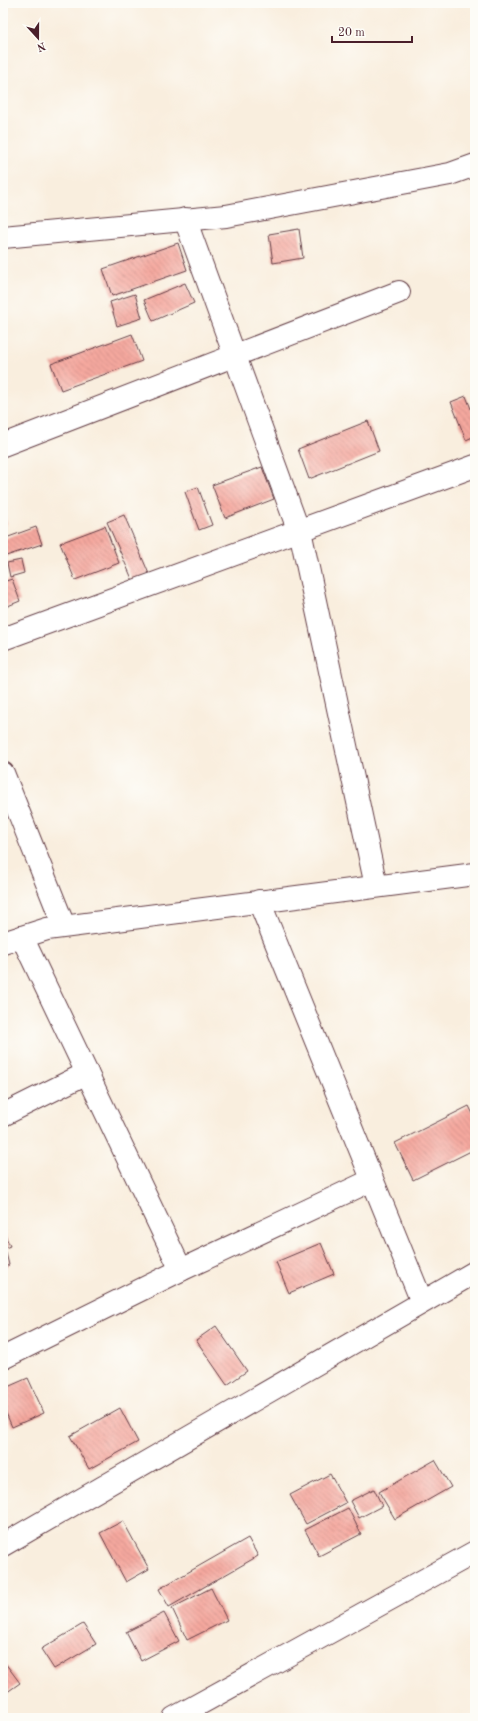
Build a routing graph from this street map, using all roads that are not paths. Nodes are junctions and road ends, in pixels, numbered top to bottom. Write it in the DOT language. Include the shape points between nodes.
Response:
graph roads {
  1 [pos="475,165"];
  2 [pos="185,219"];
  3 [pos="3,237"];
  4 [pos="399,292"];
  5 [pos="234,356"];
  6 [pos="3,445"];
  7 [pos="475,466"];
  8 [pos="298,531"];
  9 [pos="3,639"];
  10 [pos="3,773"];
  11 [pos="475,874"];
  12 [pos="376,886"];
  13 [pos="259,901"];
  14 [pos="64,926"];
  15 [pos="13,940"];
  16 [pos="87,1073"];
  17 [pos="3,1116"];
  18 [pos="372,1180"];
  19 [pos="181,1270"];
  20 [pos="475,1272"];
  21 [pos="422,1302"];
  22 [pos="3,1358"];
  23 [pos="3,1545"];
  24 [pos="475,1552"];
  25 [pos="174,1718"];
  1 -- 2 [label="street" via="442,176 226,216"];
  2 -- 3 [label="street"];
  2 -- 5 [label="street"];
  4 -- 5 [label="street"];
  5 -- 6 [label="street"];
  5 -- 8 [label="street"];
  7 -- 8 [label="street"];
  8 -- 9 [label="street"];
  8 -- 12 [label="street"];
  10 -- 14 [label="street"];
  11 -- 12 [label="street"];
  12 -- 13 [label="street"];
  13 -- 14 [label="street"];
  13 -- 18 [label="street"];
  14 -- 15 [label="street"];
  15 -- 16 [label="street"];
  16 -- 17 [label="street"];
  16 -- 19 [label="street"];
  18 -- 19 [label="street"];
  18 -- 21 [label="street"];
  19 -- 22 [label="street"];
  20 -- 21 [label="street"];
  21 -- 23 [label="street"];
  24 -- 25 [label="street"];
}
